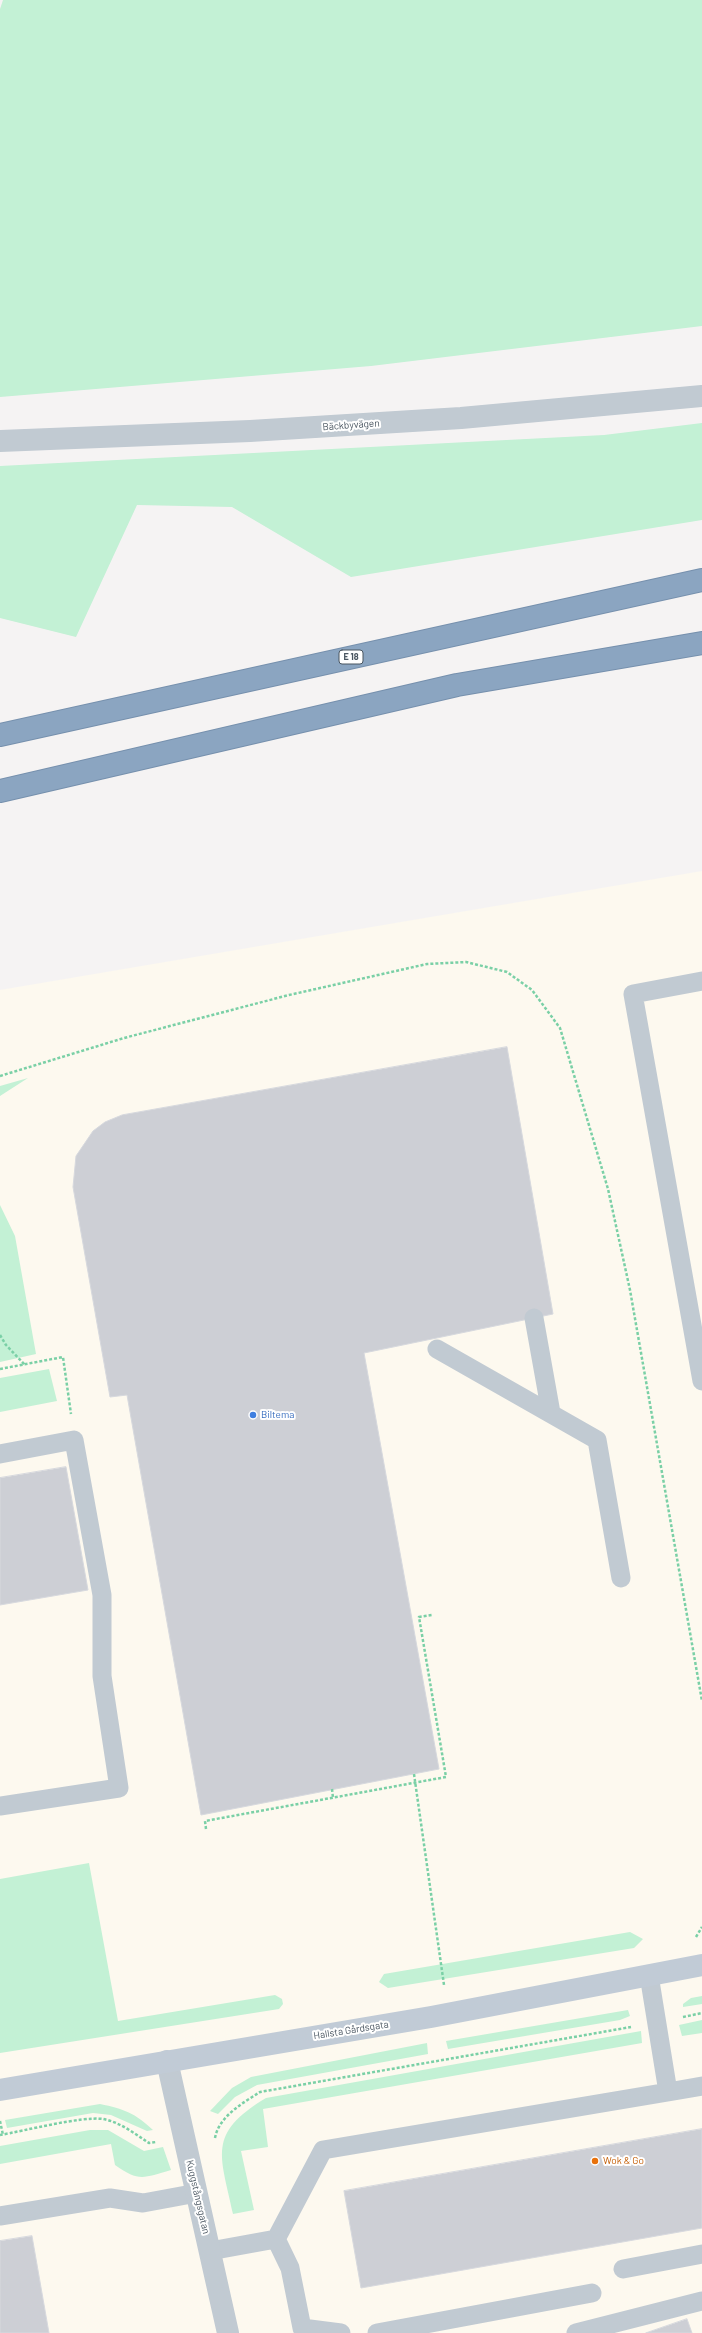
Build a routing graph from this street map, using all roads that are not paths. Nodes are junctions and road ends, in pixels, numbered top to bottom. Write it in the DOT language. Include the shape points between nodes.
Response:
graph roads {
  1 [pos="702,396"];
  2 [pos="0,441"];
  3 [pos="702,580"];
  4 [pos="702,643"];
  5 [pos="0,735"];
  6 [pos="0,791"];
  7 [pos="702,982"];
  8 [pos="534,1318"];
  9 [pos="437,1349"];
  10 [pos="702,1381"];
  11 [pos="551,1413"];
  12 [pos="0,1454"];
  13 [pos="621,1578"];
  14 [pos="0,1806"];
  15 [pos="702,1965"];
  16 [pos="649,1975"];
  17 [pos="167,2061"];
  18 [pos="702,2086"];
  19 [pos="0,2090"];
  20 [pos="668,2092"];
  21 [pos="197,2193"];
  22 [pos="0,2216"];
  23 [pos="276,2239"];
  24 [pos="210,2251"];
  25 [pos="702,2254"];
  26 [pos="623,2269"];
  27 [pos="592,2293"];
  28 [pos="702,2301"];
  29 [pos="228,2333"];
  30 [pos="342,2333"];
  31 [pos="377,2333"];
  32 [pos="576,2333"];
  1 -- 2 [label="street, Bäckbyvägen" via="461,418 250,431"];
  3 -- 5 [label="highway, E 18"];
  4 -- 6 [label="highway" via="457,685"];
  7 -- 10 [label="lane" via="633,994"];
  8 -- 11 [label="lane"];
  9 -- 11 [label="lane"];
  11 -- 13 [label="lane" via="598,1440"];
  12 -- 14 [label="lane" via="74,1440 102,1595 102,1676 118,1788"];
  15 -- 16 [label="street, Hallsta Gårdsgata"];
  16 -- 17 [label="street, Hallsta Gårdsgata" via="431,2017"];
  16 -- 20 [label="lane"];
  17 -- 19 [label="street, Hallsta Gårdsgata"];
  17 -- 21 [label="street, Kuggstångsgatan"];
  18 -- 20 [label="lane"];
  20 -- 23 [label="lane" via="323,2150"];
  21 -- 22 [label="lane" via="143,2202 110,2198"];
  21 -- 24 [label="street, Kuggstångsgatan"];
  23 -- 24 [label="lane"];
  23 -- 30 [label="lane" via="290,2268 302,2328"];
  24 -- 29 [label="street, Kuggstångsgatan"];
  25 -- 26 [label="lane"];
  27 -- 31 [label="lane"];
  28 -- 32 [label="lane"];
}
